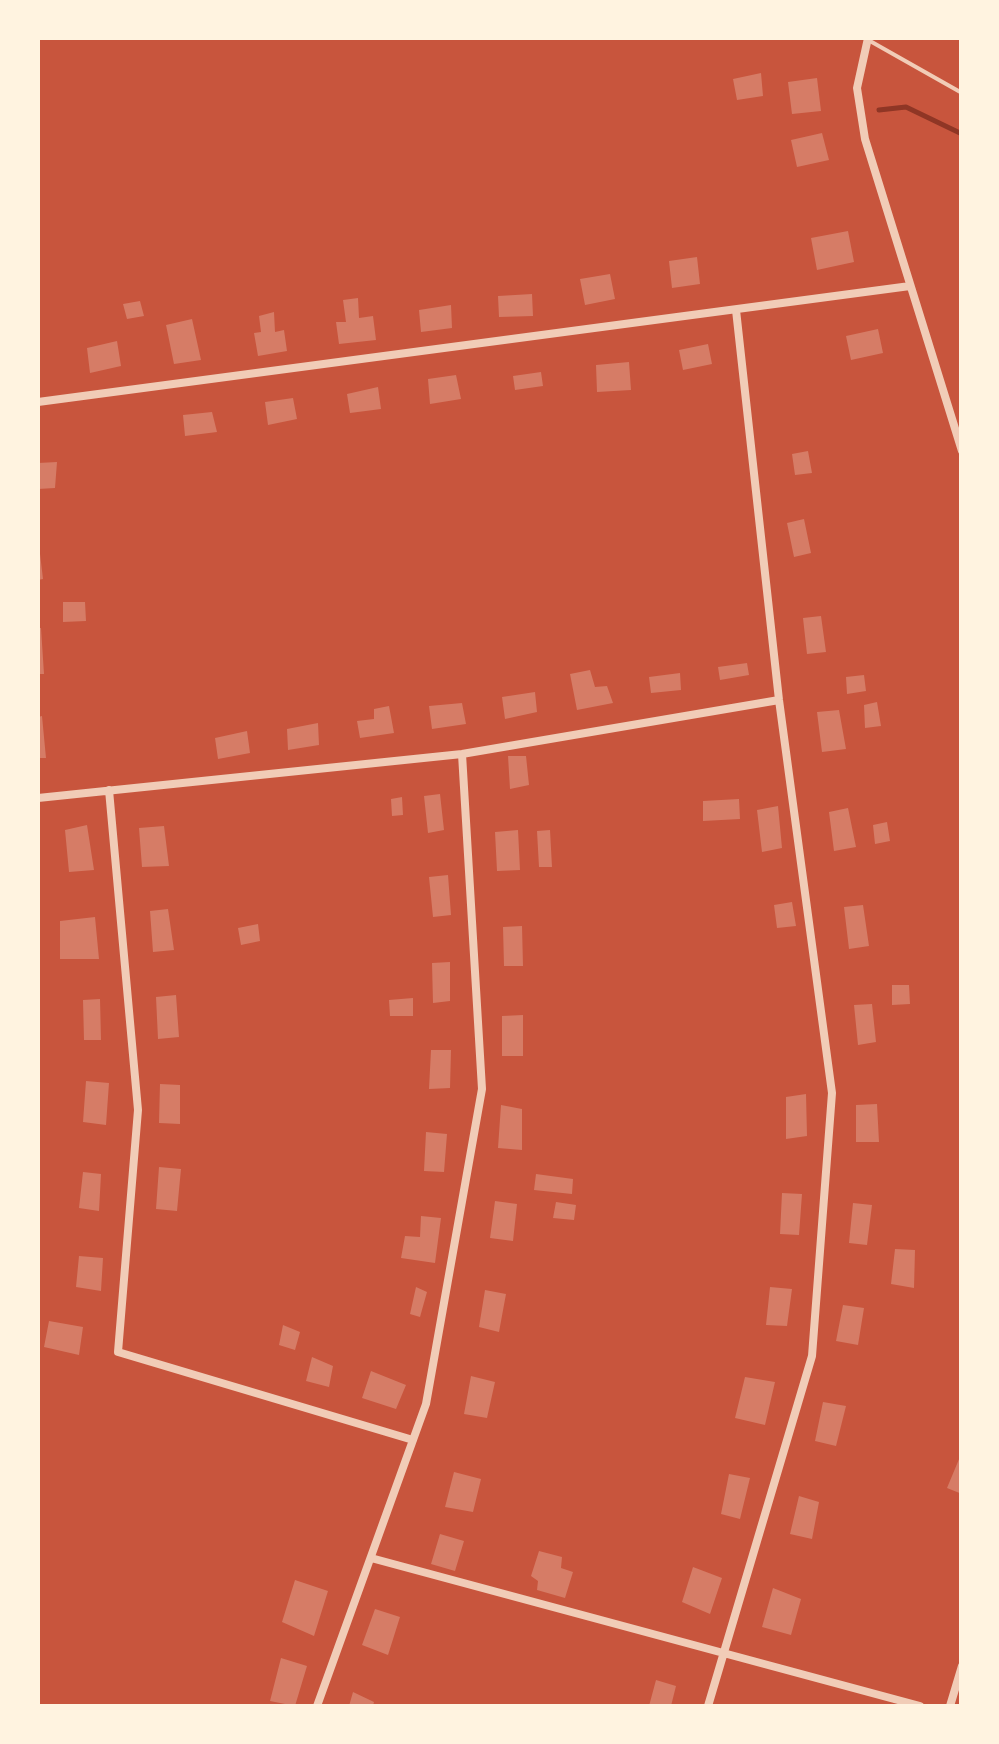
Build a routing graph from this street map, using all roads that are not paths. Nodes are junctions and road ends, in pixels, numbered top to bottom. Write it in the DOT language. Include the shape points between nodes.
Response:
graph roads {
  1 [pos="868,38"];
  2 [pos="962,93"];
  3 [pos="910,286"];
  4 [pos="736,310"];
  5 [pos="38,402"];
  6 [pos="962,452"];
  7 [pos="779,700"];
  8 [pos="462,754"];
  9 [pos="108,790"];
  10 [pos="38,798"];
  11 [pos="413,1440"];
  12 [pos="371,1558"];
  13 [pos="725,1656"];
  14 [pos="962,1666"];
  15 [pos="317,1706"];
  16 [pos="708,1706"];
  17 [pos="920,1706"];
  18 [pos="950,1706"];
  1 -- 2 [label="lane"];
  1 -- 3 [label="street" via="858,88 864,139"];
  3 -- 4 [label="street"];
  3 -- 6 [label="street"];
  4 -- 5 [label="street"];
  4 -- 7 [label="street"];
  7 -- 8 [label="street"];
  7 -- 13 [label="street" via="832,1093 812,1356"];
  8 -- 9 [label="street"];
  8 -- 11 [label="street" via="482,1089 426,1404"];
  9 -- 10 [label="street"];
  9 -- 11 [label="street" via="138,1110 118,1352"];
  11 -- 12 [label="street"];
  12 -- 13 [label="street"];
  12 -- 15 [label="street"];
  13 -- 16 [label="street"];
  13 -- 17 [label="street"];
  14 -- 18 [label="street"];
}
